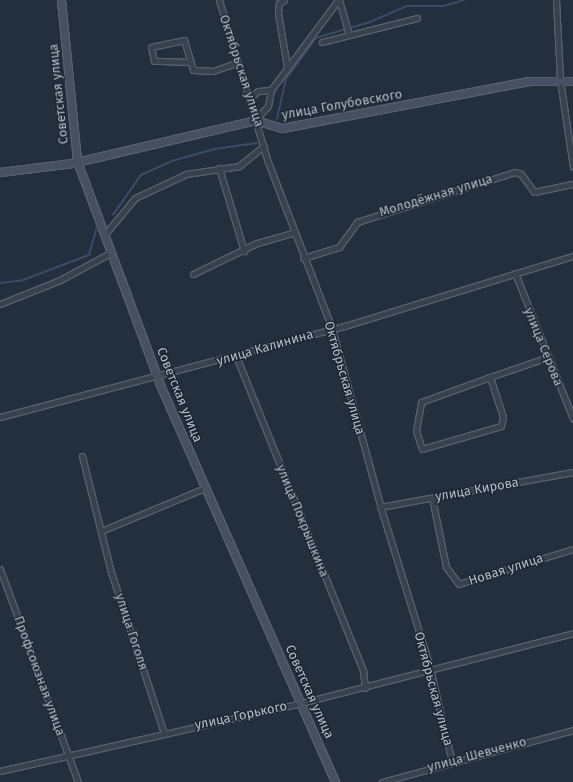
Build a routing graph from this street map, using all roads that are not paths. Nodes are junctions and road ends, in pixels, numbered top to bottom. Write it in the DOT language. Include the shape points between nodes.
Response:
graph roads {
  1 [pos="61,0"];
  2 [pos="219,0"];
  3 [pos="284,0"];
  4 [pos="339,0"];
  5 [pos="556,0"];
  6 [pos="417,18"];
  7 [pos="349,34"];
  8 [pos="322,42"];
  9 [pos="190,62"];
  10 [pos="236,64"];
  11 [pos="288,67"];
  12 [pos="560,80"];
  13 [pos="573,81"];
  14 [pos="271,90"];
  15 [pos="249,98"];
  16 [pos="255,120"];
  17 [pos="264,146"];
  18 [pos="78,161"];
  19 [pos="573,167"];
  20 [pos="219,168"];
  21 [pos="226,169"];
  22 [pos="0,172"];
  23 [pos="221,176"];
  24 [pos="573,184"];
  25 [pos="106,233"];
  26 [pos="293,233"];
  27 [pos="244,251"];
  28 [pos="112,252"];
  29 [pos="573,256"];
  30 [pos="303,258"];
  31 [pos="516,273"];
  32 [pos="193,274"];
  33 [pos="0,304"];
  34 [pos="332,329"];
  35 [pos="236,356"];
  36 [pos="548,357"];
  37 [pos="157,377"];
  38 [pos="490,377"];
  39 [pos="0,417"];
  40 [pos="573,419"];
  41 [pos="82,456"];
  42 [pos="573,472"];
  43 [pos="205,488"];
  44 [pos="432,498"];
  45 [pos="380,507"];
  46 [pos="101,530"];
  47 [pos="573,549"];
  48 [pos="0,569"];
  49 [pos="573,633"];
  50 [pos="430,670"];
  51 [pos="365,688"];
  52 [pos="301,703"];
  53 [pos="573,730"];
  54 [pos="164,733"];
  55 [pos="68,755"];
  56 [pos="452,762"];
  57 [pos="0,770"];
  58 [pos="78,782"];
  59 [pos="335,782"];
  60 [pos="382,782"];
  1 -- 18 [label="street, Советская улица"];
  2 -- 10 [label="street, Октябрьская улица"];
  3 -- 11 [label="street" via="279,3 278,13"];
  4 -- 7 [label="street"];
  4 -- 11 [label="street"];
  5 -- 12 [label="street"];
  6 -- 7 [label="street"];
  7 -- 8 [label="street"];
  9 -- 9 [label="street" via="184,40 151,47 154,61"];
  9 -- 10 [label="street" via="193,70 213,71"];
  10 -- 15 [label="street, Октябрьская улица"];
  11 -- 14 [label="street"];
  12 -- 13 [label="street, улица Голубовского"];
  12 -- 16 [label="street, улица Голубовского" via="488,88 282,128"];
  12 -- 19 [label="street"];
  14 -- 15 [label="street" via="258,91"];
  14 -- 16 [label="street" via="268,106"];
  15 -- 16 [label="street, Октябрьская улица"];
  16 -- 17 [label="street, Октябрьская улица"];
  16 -- 18 [label="street, улица Голубовского"];
  17 -- 21 [label="street" via="248,161"];
  17 -- 26 [label="street, Октябрьская улица"];
  18 -- 22 [label="street, улица Голубовского"];
  18 -- 25 [label="street, Советская улица"];
  20 -- 21 [label="street"];
  20 -- 23 [label="street"];
  20 -- 25 [label="street" via="186,174 135,198"];
  21 -- 23 [label="street"];
  23 -- 27 [label="street"];
  24 -- 30 [label="street, Молодёжная улица" via="534,192 521,174 507,174 357,222 339,246"];
  25 -- 28 [label="street, Советская улица"];
  26 -- 27 [label="street"];
  26 -- 30 [label="street, Октябрьская улица"];
  27 -- 32 [label="street"];
  28 -- 33 [label="street" via="60,280"];
  28 -- 37 [label="street, Советская улица"];
  29 -- 31 [label="street, улица Калинина"];
  30 -- 34 [label="street, Октябрьская улица"];
  31 -- 34 [label="street, улица Калинина"];
  31 -- 36 [label="street, улица Серова"];
  34 -- 35 [label="street, улица Калинина"];
  34 -- 45 [label="street, Октябрьская улица"];
  35 -- 37 [label="street, улица Калинина"];
  35 -- 51 [label="street, улица Покрышкина" via="363,671"];
  36 -- 38 [label="street"];
  36 -- 40 [label="street, улица Серова"];
  37 -- 39 [label="street, улица Калинина"];
  37 -- 43 [label="street, Советская улица"];
  38 -- 38 [label="street" via="422,402 416,431 422,450 501,426 503,417"];
  41 -- 46 [label="street, улица Гоголя"];
  42 -- 44 [label="street, улица Кирова"];
  43 -- 46 [label="street"];
  43 -- 52 [label="street, Советская улица"];
  44 -- 45 [label="street, улица Кирова"];
  44 -- 47 [label="street, Новая улица" via="446,567 460,584"];
  45 -- 50 [label="street, Октябрьская улица"];
  46 -- 54 [label="street, улица Гоголя"];
  48 -- 55 [label="street, Профсоюзная улица"];
  49 -- 50 [label="street, улица Горького"];
  50 -- 51 [label="street, улица Горького"];
  50 -- 56 [label="street, Октябрьская улица"];
  51 -- 52 [label="street, улица Горького"];
  52 -- 54 [label="street, улица Горького"];
  52 -- 59 [label="street, Советская улица"];
  53 -- 56 [label="street, улица Шевченко"];
  54 -- 55 [label="street, улица Горького"];
  55 -- 57 [label="street, улица Горького"];
  55 -- 58 [label="street, Профсоюзная улица"];
  56 -- 60 [label="street, улица Шевченко"];
}
